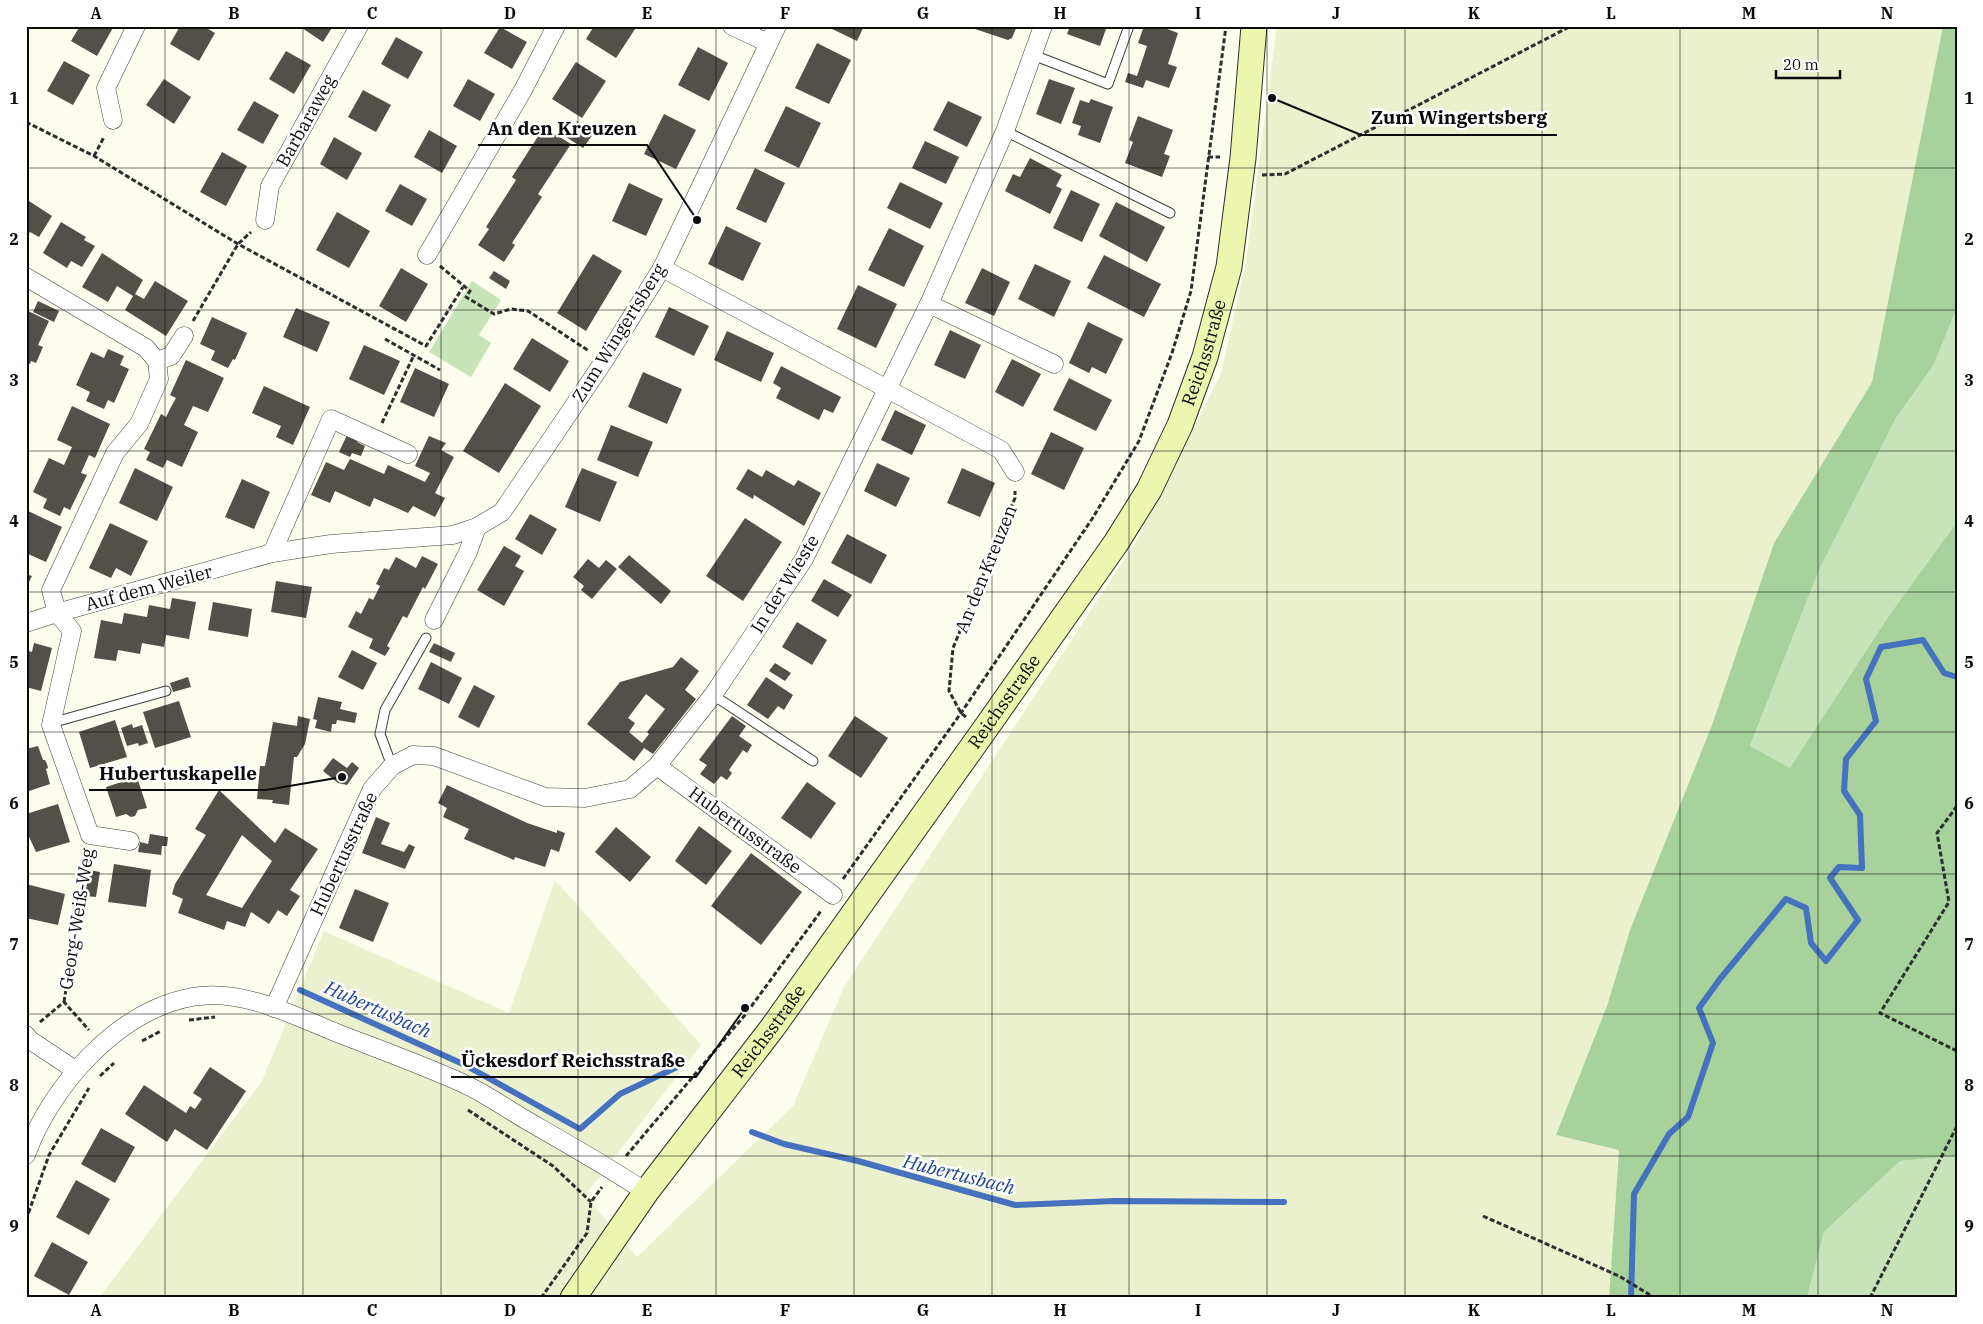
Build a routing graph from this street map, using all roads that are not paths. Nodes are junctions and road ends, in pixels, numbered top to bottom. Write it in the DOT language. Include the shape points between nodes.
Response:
graph roads {
  1 [pos="136,26"];
  2 [pos="359,26"];
  3 [pos="556,26"];
  4 [pos="732,26"];
  5 [pos="777,26"];
  6 [pos="1043,26"];
  7 [pos="1128,26"];
  8 [pos="1254,26"];
  9 [pos="768,43"];
  10 [pos="1032,55"];
  11 [pos="113,120"];
  12 [pos="1004,131"];
  13 [pos="1170,213"];
  14 [pos="264,220"];
  15 [pos="427,255"];
  16 [pos="662,268"];
  17 [pos="26,277"];
  18 [pos="929,304"];
  19 [pos="184,336"];
  20 [pos="157,361"];
  21 [pos="1054,364"];
  22 [pos="887,387"];
  23 [pos="408,454"];
  24 [pos="1015,472"];
  25 [pos="477,526"];
  26 [pos="272,553"];
  27 [pos="57,613"];
  28 [pos="434,620"];
  29 [pos="26,623"];
  30 [pos="426,638"];
  31 [pos="166,691"];
  32 [pos="713,695"];
  33 [pos="51,723"];
  34 [pos="813,762"];
  35 [pos="392,766"];
  36 [pos="658,766"];
  37 [pos="130,841"];
  38 [pos="833,895"];
  39 [pos="274,1008"];
  40 [pos="30,1031"];
  41 [pos="75,1070"];
  42 [pos="27,1153"];
  43 [pos="646,1192"];
  44 [pos="573,1298"];
  1 -- 11 [label="street" via="106,88"];
  2 -- 14 [label="street, Barbaraweg" via="270,186"];
  3 -- 15 [label="street"];
  4 -- 9 [label="street"];
  5 -- 9 [label="street, Zum Wingertsberg"];
  6 -- 10 [label="street, In der Wieste"];
  7 -- 10 [label="lane" via="1108,84"];
  8 -- 43 [label="main road, Reichsstraße" via="1229,267 1205,357 1180,424 1149,490 984,732 773,1027"];
  9 -- 16 [label="street, Zum Wingertsberg"];
  10 -- 12 [label="street, In der Wieste"];
  12 -- 13 [label="lane"];
  12 -- 18 [label="street, In der Wieste"];
  16 -- 22 [label="street"];
  16 -- 25 [label="street, Zum Wingertsberg" via="502,512"];
  17 -- 20 [label="street" via="146,348"];
  18 -- 21 [label="street"];
  18 -- 22 [label="street, In der Wieste"];
  19 -- 20 [label="street" via="171,356"];
  20 -- 27 [label="street" via="160,379 139,424 115,453 51,590"];
  22 -- 24 [label="street" via="1001,450"];
  22 -- 32 [label="street, In der Wieste" via="804,559"];
  23 -- 26 [label="street" via="331,420"];
  25 -- 26 [label="street, Auf dem Weiler" via="453,535 331,544"];
  25 -- 28 [label="street" via="468,552"];
  26 -- 27 [label="street, Auf dem Weiler"];
  27 -- 29 [label="street, Auf dem Weiler"];
  27 -- 33 [label="street" via="72,631"];
  30 -- 35 [label="lane" via="385,710 380,734"];
  31 -- 33 [label="lane"];
  32 -- 34 [label="lane"];
  32 -- 36 [label="street, In der Wieste"];
  33 -- 37 [label="street, Georg-Weiß-Weg" via="90,835"];
  35 -- 36 [label="street, Hubertusstraße" via="413,755 434,756 545,797 577,798 630,789"];
  35 -- 39 [label="street, Hubertusstraße" via="372,789"];
  36 -- 38 [label="street, Hubertusstraße"];
  39 -- 41 [label="street" via="232,996 193,997 166,1004 133,1020"];
  39 -- 43 [label="street" via="462,1083"];
  40 -- 41 [label="street" via="30,1040"];
  41 -- 42 [label="street" via="34,1134"];
  43 -- 44 [label="main road, Reichsstraße"];
}
